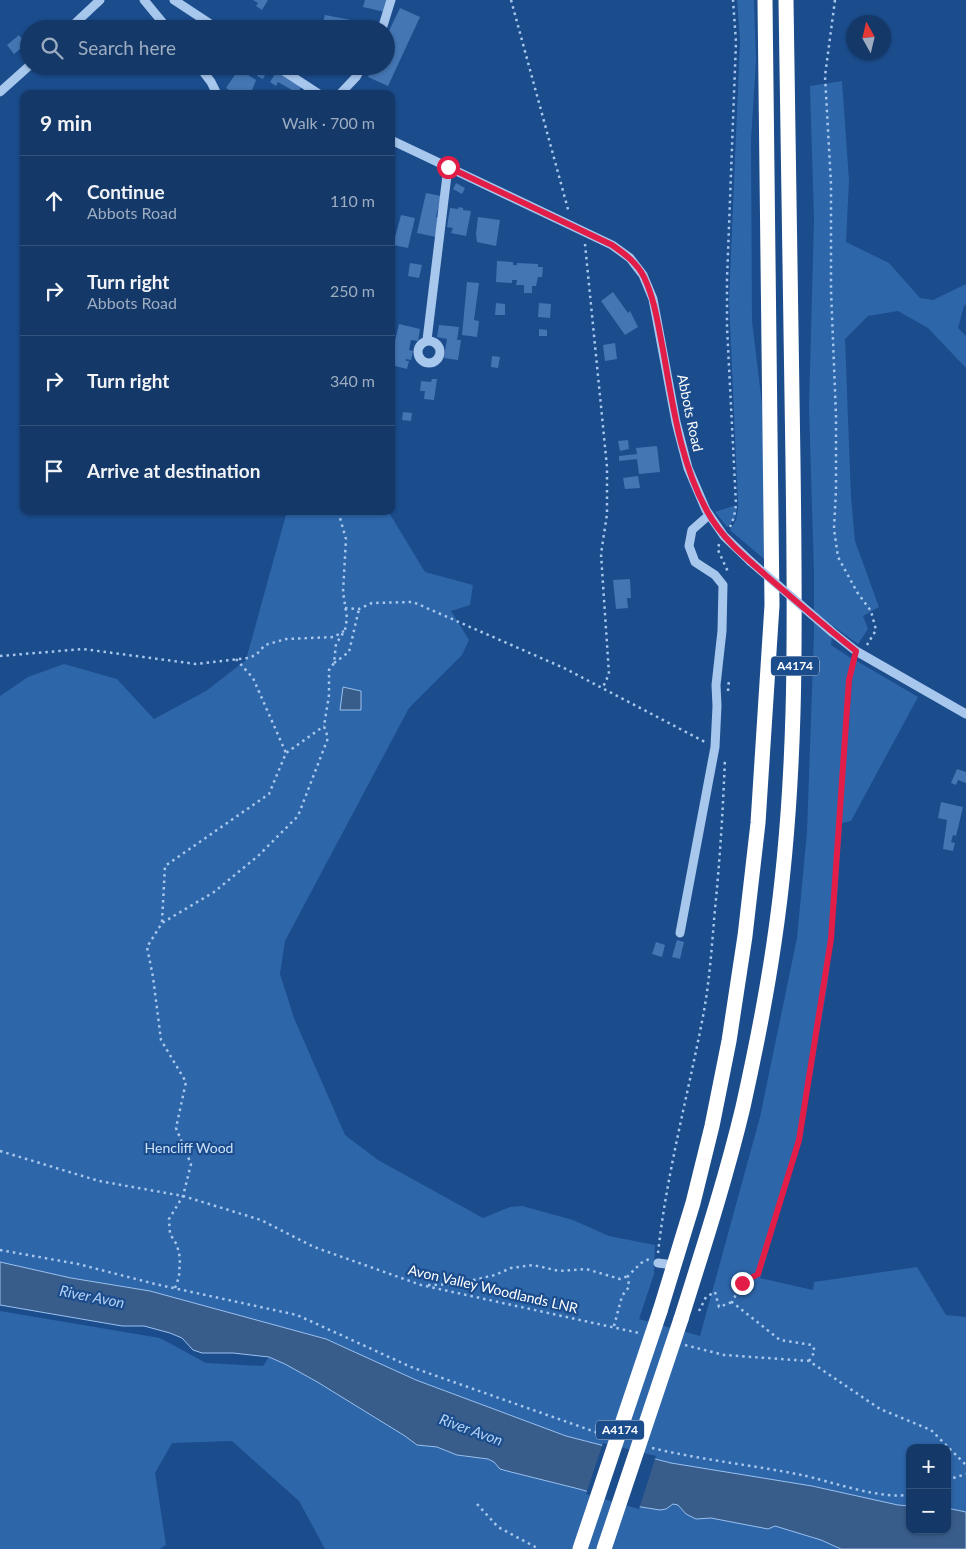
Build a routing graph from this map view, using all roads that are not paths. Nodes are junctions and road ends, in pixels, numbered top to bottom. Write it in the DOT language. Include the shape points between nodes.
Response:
graph roads {
  1 [pos="100,0"];
  2 [pos="144,0"];
  3 [pos="174,0"];
  4 [pos="391,0"];
  5 [pos="765,0"];
  6 [pos="786,0"];
  7 [pos="79,20"];
  8 [pos="161,20"];
  9 [pos="204,20"];
  10 [pos="385,20"];
  11 [pos="20,74"];
  12 [pos="206,75"];
  13 [pos="290,75"];
  14 [pos="357,75"];
  15 [pos="214,90"];
  16 [pos="313,90"];
  17 [pos="344,90"];
  18 [pos="0,92"];
  19 [pos="395,142"];
  20 [pos="448,167"];
  21 [pos="427,340"];
  22 [pos="709,515"];
  23 [pos="966,714"];
  24 [pos="680,932"];
  25 [pos="655,1260"];
  26 [pos="674,1265"];
  27 [pos="580,1549"];
  28 [pos="604,1549"];
  1 -- 7 [label="street"];
  2 -- 8 [label="street"];
  3 -- 9 [label="street"];
  4 -- 10 [label="street"];
  5 -- 26 [label="highway, A4174" via="772,605 763,759 748,908 729,1041 703,1164"];
  6 -- 28 [label="highway, A4174, bridge" via="795,630 793,749 774,940 758,1039 725,1173 681,1319"];
  11 -- 18 [label="street"];
  12 -- 15 [label="street"];
  13 -- 16 [label="street"];
  14 -- 17 [label="street"];
  19 -- 20 [label="street, Abbots Road"];
  20 -- 21 [label="street"];
  20 -- 22 [label="street, Abbots Road" via="612,245 630,258 643,275 653,299 688,468"];
  22 -- 23 [label="street, Abbots Road, bridge" via="724,536 750,561 859,653"];
  22 -- 24 [label="street" via="692,530 689,546 695,562 715,575 722,585 715,747"];
  25 -- 26 [label="street"];
  26 -- 27 [label="highway, A4174, bridge"];
}
